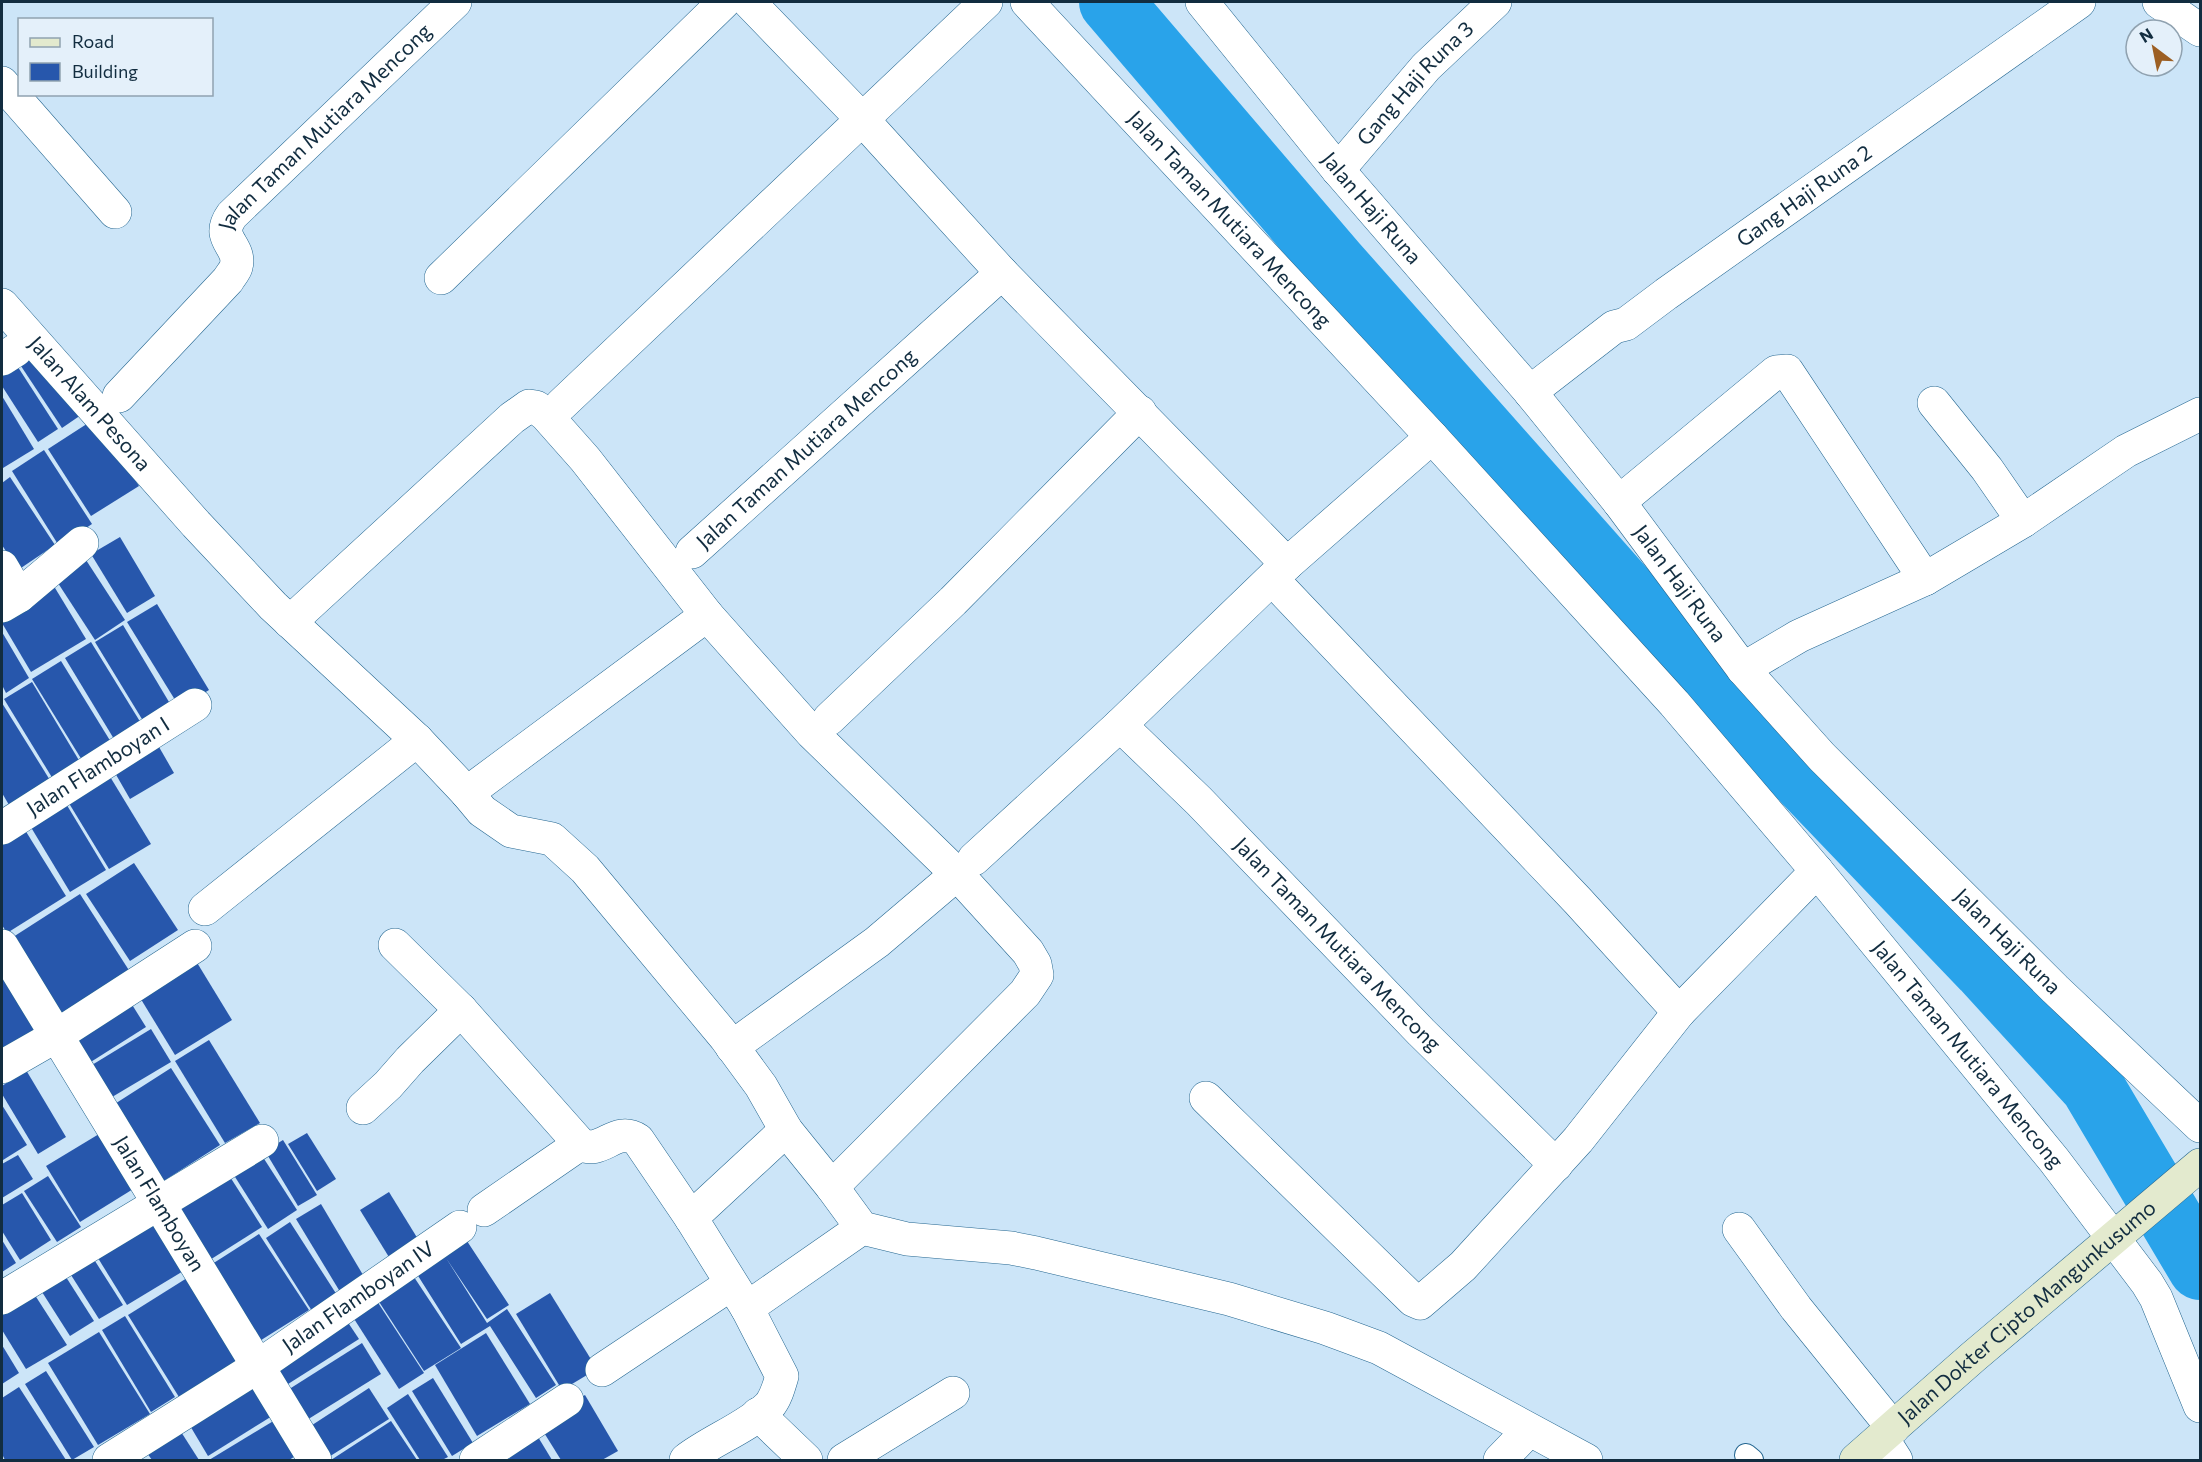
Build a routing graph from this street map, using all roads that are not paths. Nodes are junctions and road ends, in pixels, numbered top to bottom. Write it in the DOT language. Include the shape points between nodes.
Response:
graph roads {
  1 [pos="455,2"];
  2 [pos="724,2"];
  3 [pos="749,2"];
  4 [pos="986,2"];
  5 [pos="1027,2"];
  6 [pos="1202,2"];
  7 [pos="1495,2"];
  8 [pos="2079,2"];
  9 [pos="2159,2"];
  10 [pos="2200,30"];
  11 [pos="2,83"];
  12 [pos="861,118"];
  13 [pos="1338,170"];
  14 [pos="115,212"];
  15 [pos="1002,273"];
  16 [pos="441,278"];
  17 [pos="2,305"];
  18 [pos="1530,392"];
  19 [pos="119,396"];
  20 [pos="1934,403"];
  21 [pos="561,405"];
  22 [pos="1140,412"];
  23 [pos="2200,414"];
  24 [pos="1432,437"];
  25 [pos="1619,502"];
  26 [pos="2023,520"];
  27 [pos="82,543"];
  28 [pos="692,552"];
  29 [pos="2,567"];
  30 [pos="1280,571"];
  31 [pos="1924,579"];
  32 [pos="10,601"];
  33 [pos="706,615"];
  34 [pos="290,622"];
  35 [pos="1743,669"];
  36 [pos="195,705"];
  37 [pos="829,719"];
  38 [pos="1120,725"];
  39 [pos="417,740"];
  40 [pos="467,793"];
  41 [pos="2,828"];
  42 [pos="966,866"];
  43 [pos="1818,871"];
  44 [pos="205,909"];
  45 [pos="395,945"];
  46 [pos="2,946"];
  47 [pos="195,946"];
  48 [pos="461,1010"];
  49 [pos="1679,1012"];
  50 [pos="56,1036"];
  51 [pos="732,1047"];
  52 [pos="2,1067"];
  53 [pos="1206,1098"];
  54 [pos="363,1108"];
  55 [pos="2200,1126"];
  56 [pos="786,1130"];
  57 [pos="262,1141"];
  58 [pos="580,1144"];
  59 [pos="1556,1165"];
  60 [pos="2194,1170"];
  61 [pos="832,1187"];
  62 [pos="159,1204"];
  63 [pos="691,1218"];
  64 [pos="862,1228"];
  65 [pos="1739,1229"];
  66 [pos="2114,1238"];
  67 [pos="739,1296"];
  68 [pos="2,1298"];
  69 [pos="257,1367"];
  70 [pos="602,1371"];
  71 [pos="953,1393"];
  72 [pos="567,1400"];
  73 [pos="2200,1406"];
  74 [pos="758,1414"];
  75 [pos="1529,1430"];
  76 [pos="1890,1442"];
  77 [pos="109,1461"];
  78 [pos="315,1461"];
  79 [pos="476,1461"];
  80 [pos="686,1461"];
  81 [pos="806,1461"];
  82 [pos="844,1461"];
  83 [pos="1500,1461"];
  84 [pos="1586,1461"];
  85 [pos="1856,1461"];
  1 -- 19 [label="street, Jalan Taman Mutiara Mencong" via="232,215 225,225 225,234 236,257 236,268"];
  2 -- 16 [label="street"];
  3 -- 12 [label="street"];
  4 -- 12 [label="street"];
  5 -- 24 [label="street, Jalan Taman Mutiara Mencong"];
  6 -- 13 [label="street, Jalan Haji Runa"];
  7 -- 13 [label="street, Gang Haji Runa 3" via="1426,67"];
  8 -- 18 [label="street, Gang Haji Runa 2" via="1626,324 1614,327"];
  9 -- 10 [label="street"];
  11 -- 14 [label="street"];
  12 -- 15 [label="street"];
  12 -- 21 [label="street"];
  13 -- 18 [label="street, Jalan Haji Runa"];
  15 -- 22 [label="street"];
  15 -- 28 [label="street, Jalan Taman Mutiara Mencong"];
  17 -- 34 [label="street, Jalan Alam Pesona" via="196,524"];
  18 -- 25 [label="street, Jalan Haji Runa"];
  20 -- 26 [label="street"];
  22 -- 30 [label="street"];
  22 -- 37 [label="street" via="953,601"];
  23 -- 26 [label="street" via="2126,451"];
  24 -- 30 [label="street"];
  24 -- 43 [label="street, Jalan Taman Mutiara Mencong" via="1674,703"];
  25 -- 31 [label="street" via="1776,372 1787,372"];
  25 -- 35 [label="street, Jalan Haji Runa"];
  26 -- 31 [label="street"];
  27 -- 32 [label="street"];
  29 -- 32 [label="street"];
  30 -- 38 [label="street"];
  30 -- 49 [label="street"];
  31 -- 35 [label="street" via="1799,636"];
  33 -- 34 [label="street" via="585,459 546,415 529,406"];
  33 -- 40 [label="street"];
  33 -- 42 [label="street" via="812,734"];
  34 -- 39 [label="street, Jalan Alam Pesona"];
  35 -- 55 [label="street, Jalan Haji Runa" via="1863,798"];
  36 -- 41 [label="street, Jalan Flamboyan I"];
  38 -- 42 [label="street"];
  38 -- 59 [label="street, Jalan Taman Mutiara Mencong"];
  39 -- 40 [label="street, Jalan Alam Pesona"];
  39 -- 44 [label="street"];
  40 -- 51 [label="street, Jalan Alam Pesona" via="482,811 511,831 552,839 585,869"];
  42 -- 51 [label="street" via="877,942"];
  42 -- 61 [label="street" via="1028,952 1037,975 1025,993"];
  43 -- 49 [label="street"];
  43 -- 66 [label="street, Jalan Taman Mutiara Mencong"];
  45 -- 48 [label="street"];
  46 -- 50 [label="street, Jalan Flamboyan"];
  47 -- 50 [label="street"];
  48 -- 54 [label="street"];
  48 -- 58 [label="street"];
  49 -- 59 [label="street"];
  50 -- 52 [label="street"];
  50 -- 62 [label="street, Jalan Flamboyan"];
  51 -- 56 [label="street, Jalan Alam Pesona" via="761,1086"];
  53 -- 59 [label="street" via="1417,1303 1424,1302 1463,1266"];
  56 -- 61 [label="street, Jalan Alam Pesona"];
  56 -- 63 [label="street"];
  57 -- 62 [label="street"];
  58 -- 63 [label="street" via="595,1147 621,1135 638,1140"];
  58 -- 69 [label="street, Jalan Flamboyan IV"];
  60 -- 66 [label="main road, Jalan Dokter Cipto Mangunkusumo"];
  61 -- 64 [label="street, Jalan Alam Pesona"];
  62 -- 68 [label="street"];
  62 -- 69 [label="street, Jalan Flamboyan"];
  63 -- 67 [label="street"];
  64 -- 67 [label="street"];
  64 -- 75 [label="street" via="907,1239 1036,1253 1229,1299 1325,1328 1379,1348"];
  65 -- 76 [label="street"];
  66 -- 73 [label="street, Jalan Taman Mutiara Mencong" via="2156,1298"];
  66 -- 76 [label="main road, Jalan Dokter Cipto Mangunkusumo" via="1973,1357"];
  67 -- 70 [label="street"];
  67 -- 74 [label="street" via="782,1376 770,1405"];
  69 -- 77 [label="street, Jalan Flamboyan IV"];
  69 -- 78 [label="street, Jalan Flamboyan"];
  71 -- 82 [label="street"];
  72 -- 79 [label="street"];
  74 -- 80 [label="street"];
  74 -- 81 [label="street"];
  75 -- 83 [label="street"];
  75 -- 84 [label="street"];
  76 -- 85 [label="main road, Jalan Dokter Cipto Mangunkusumo"];
}
